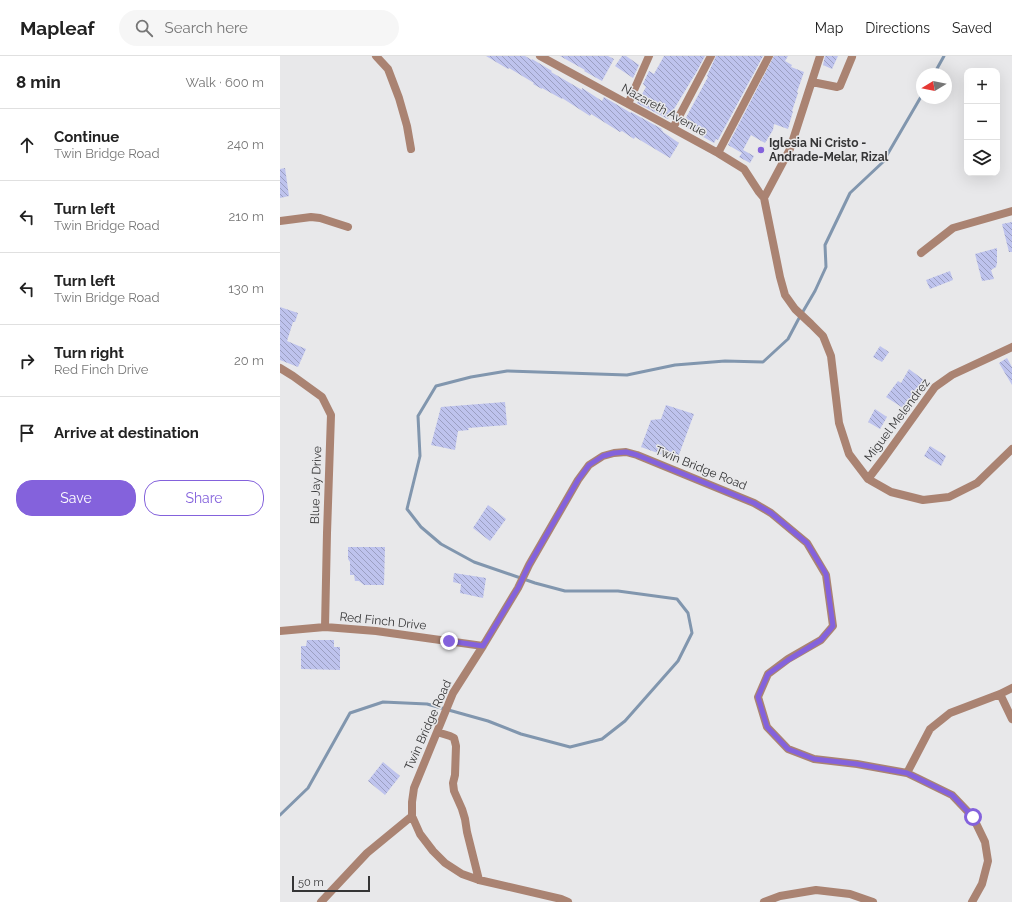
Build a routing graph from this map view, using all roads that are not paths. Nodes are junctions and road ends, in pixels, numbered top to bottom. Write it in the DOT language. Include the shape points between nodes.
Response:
graph roads {
  1 [pos="376,56"];
  2 [pos="540,56"];
  3 [pos="650,56"];
  4 [pos="710,56"];
  5 [pos="769,56"];
  6 [pos="820,56"];
  7 [pos="852,56"];
  8 [pos="812,82"];
  9 [pos="628,104"];
  10 [pos="673,128"];
  11 [pos="412,149"];
  12 [pos="718,153"];
  13 [pos="764,198"];
  14 [pos="1012,211"];
  15 [pos="280,221"];
  16 [pos="348,227"];
  17 [pos="921,253"];
  18 [pos="1012,347"];
  19 [pos="280,368"];
  20 [pos="1012,449"];
  21 [pos="868,479"];
  22 [pos="325,627"];
  23 [pos="280,631"];
  24 [pos="483,646"];
  25 [pos="1012,688"];
  26 [pos="1000,694"];
  27 [pos="1012,719"];
  28 [pos="438,729"];
  29 [pos="907,773"];
  30 [pos="412,816"];
  31 [pos="480,880"];
  32 [pos="321,902"];
  33 [pos="568,902"];
  34 [pos="764,902"];
  35 [pos="873,902"];
  36 [pos="972,902"];
  1 -- 11 [label="street" via="388,69 399,98"];
  2 -- 9 [label="street, Nazareth Avenue"];
  3 -- 9 [label="street"];
  4 -- 10 [label="street"];
  5 -- 12 [label="street"];
  6 -- 8 [label="street"];
  7 -- 8 [label="street" via="840,86"];
  8 -- 13 [label="street" via="790,149"];
  9 -- 10 [label="street, Nazareth Avenue"];
  10 -- 12 [label="street, Nazareth Avenue"];
  12 -- 13 [label="street, Nazareth Avenue" via="744,168"];
  13 -- 21 [label="street" via="785,295 795,309 823,336 831,356 839,423 849,454"];
  14 -- 17 [label="street" via="953,228"];
  15 -- 16 [label="street" via="311,217"];
  18 -- 21 [label="street, Miguel Melendrez" via="952,374 935,387"];
  19 -- 22 [label="street, Blue Jay Drive" via="322,397 331,415"];
  20 -- 21 [label="street" via="977,483 949,497 924,500 891,492"];
  22 -- 23 [label="street, Red Finch Drive"];
  22 -- 24 [label="street, Red Finch Drive" via="376,631"];
  24 -- 28 [label="street, Twin Bridge Road" via="453,693"];
  24 -- 29 [label="street, Twin Bridge Road" via="589,465 603,456 614,453 626,452 637,455 754,503 771,513 807,543 826,574 833,626 821,640 768,674 758,697 767,727 788,749 814,759"];
  25 -- 26 [label="street"];
  26 -- 27 [label="street"];
  26 -- 29 [label="street" via="950,713 930,729"];
  28 -- 30 [label="street, Twin Bridge Road" via="414,788"];
  28 -- 31 [label="street" via="454,738 454,790 462,808"];
  29 -- 36 [label="street, Twin Bridge Road" via="952,795 973,817 985,842 988,861 982,884"];
  30 -- 31 [label="street" via="432,851 462,874"];
  30 -- 32 [label="street" via="367,853"];
  31 -- 33 [label="street"];
  34 -- 35 [label="street" via="780,896 816,890 850,894"];
}
